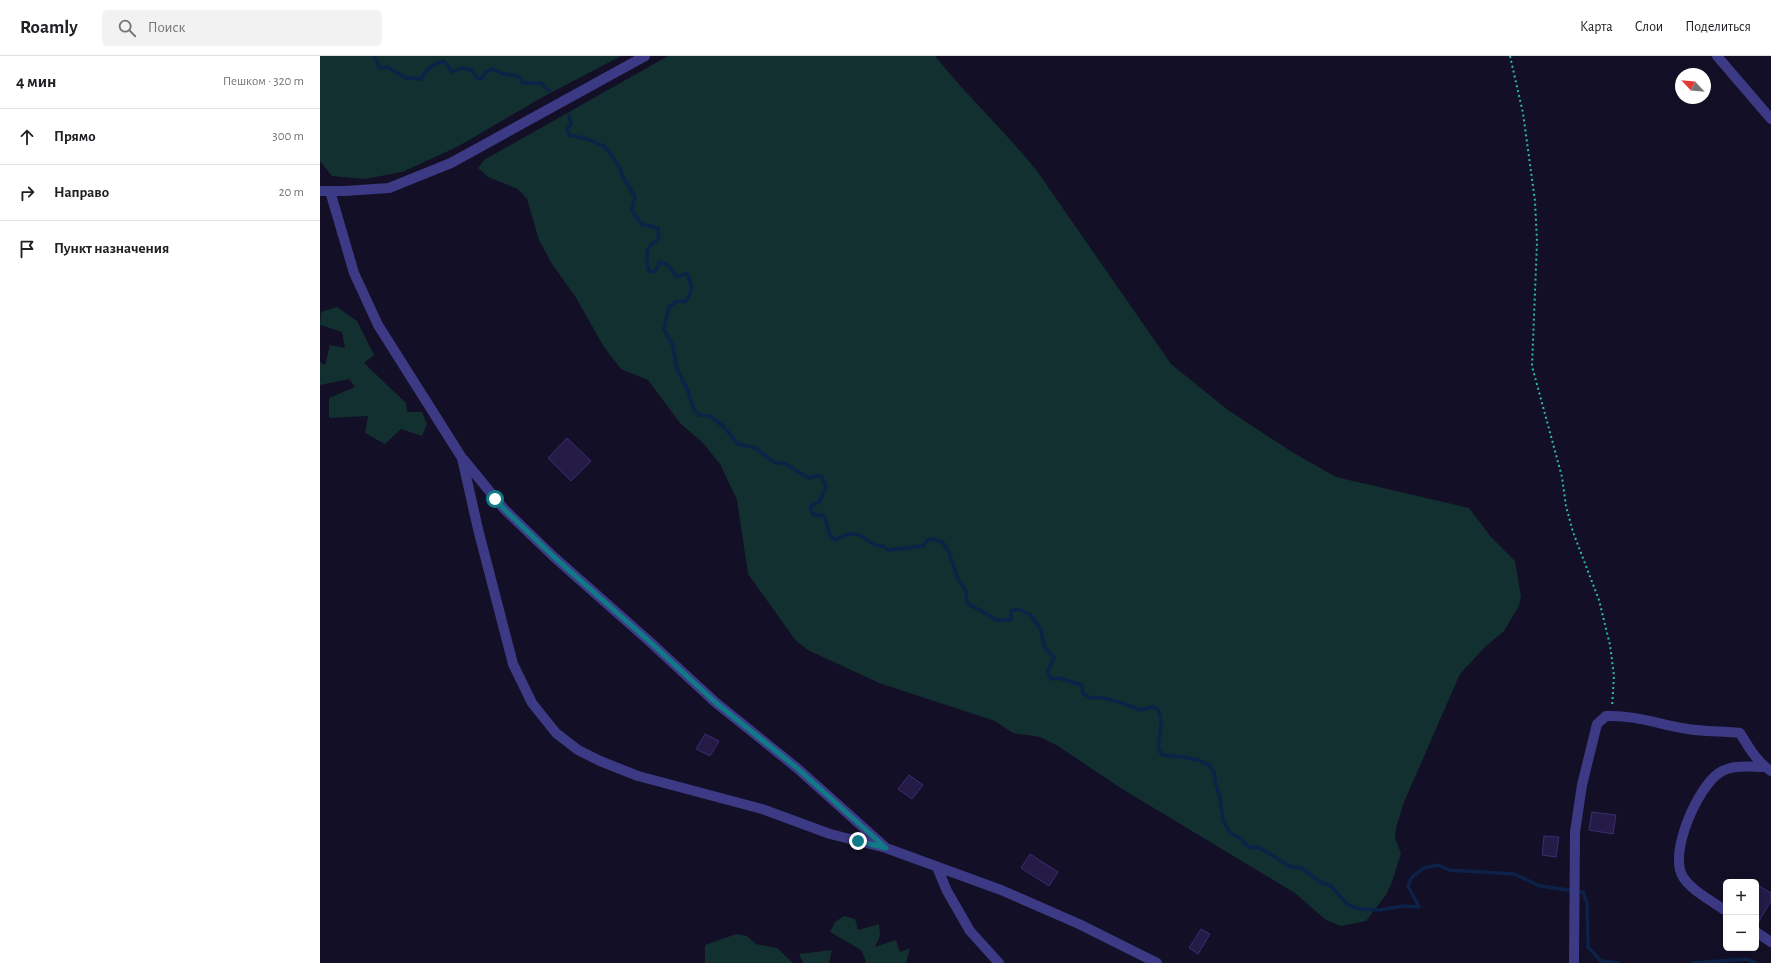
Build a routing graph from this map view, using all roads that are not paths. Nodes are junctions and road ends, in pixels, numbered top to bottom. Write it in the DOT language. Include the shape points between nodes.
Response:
graph roads {
  1 [pos="645,56"];
  2 [pos="1717,56"];
  3 [pos="1771,119"];
  4 [pos="325,191"];
  5 [pos="462,458"];
  6 [pos="1767,769"];
  7 [pos="886,848"];
  8 [pos="937,867"];
  9 [pos="1723,909"];
  10 [pos="1759,934"];
  11 [pos="1771,942"];
  12 [pos="999,963"];
  13 [pos="1158,963"];
  14 [pos="1574,963"];
  1 -- 4 [label="street" via="451,162 389,188"];
  2 -- 3 [label="street"];
  4 -- 5 [label="street" via="354,273 378,325"];
  5 -- 7 [label="street" via="504,509 554,557 715,702 797,768"];
  5 -- 7 [label="street" via="513,664 532,703 556,733 578,750 638,776 762,809 830,834"];
  6 -- 9 [label="street" via="1736,767 1719,772 1706,786 1693,808 1683,836 1678,857 1682,876 1696,890"];
  6 -- 14 [label="street" via="1740,733 1684,728 1638,717 1606,716 1597,724 1582,785 1575,832"];
  7 -- 8 [label="street"];
  8 -- 12 [label="street" via="947,891 970,931"];
  8 -- 13 [label="street" via="1002,890"];
  10 -- 11 [label="street"];
}
